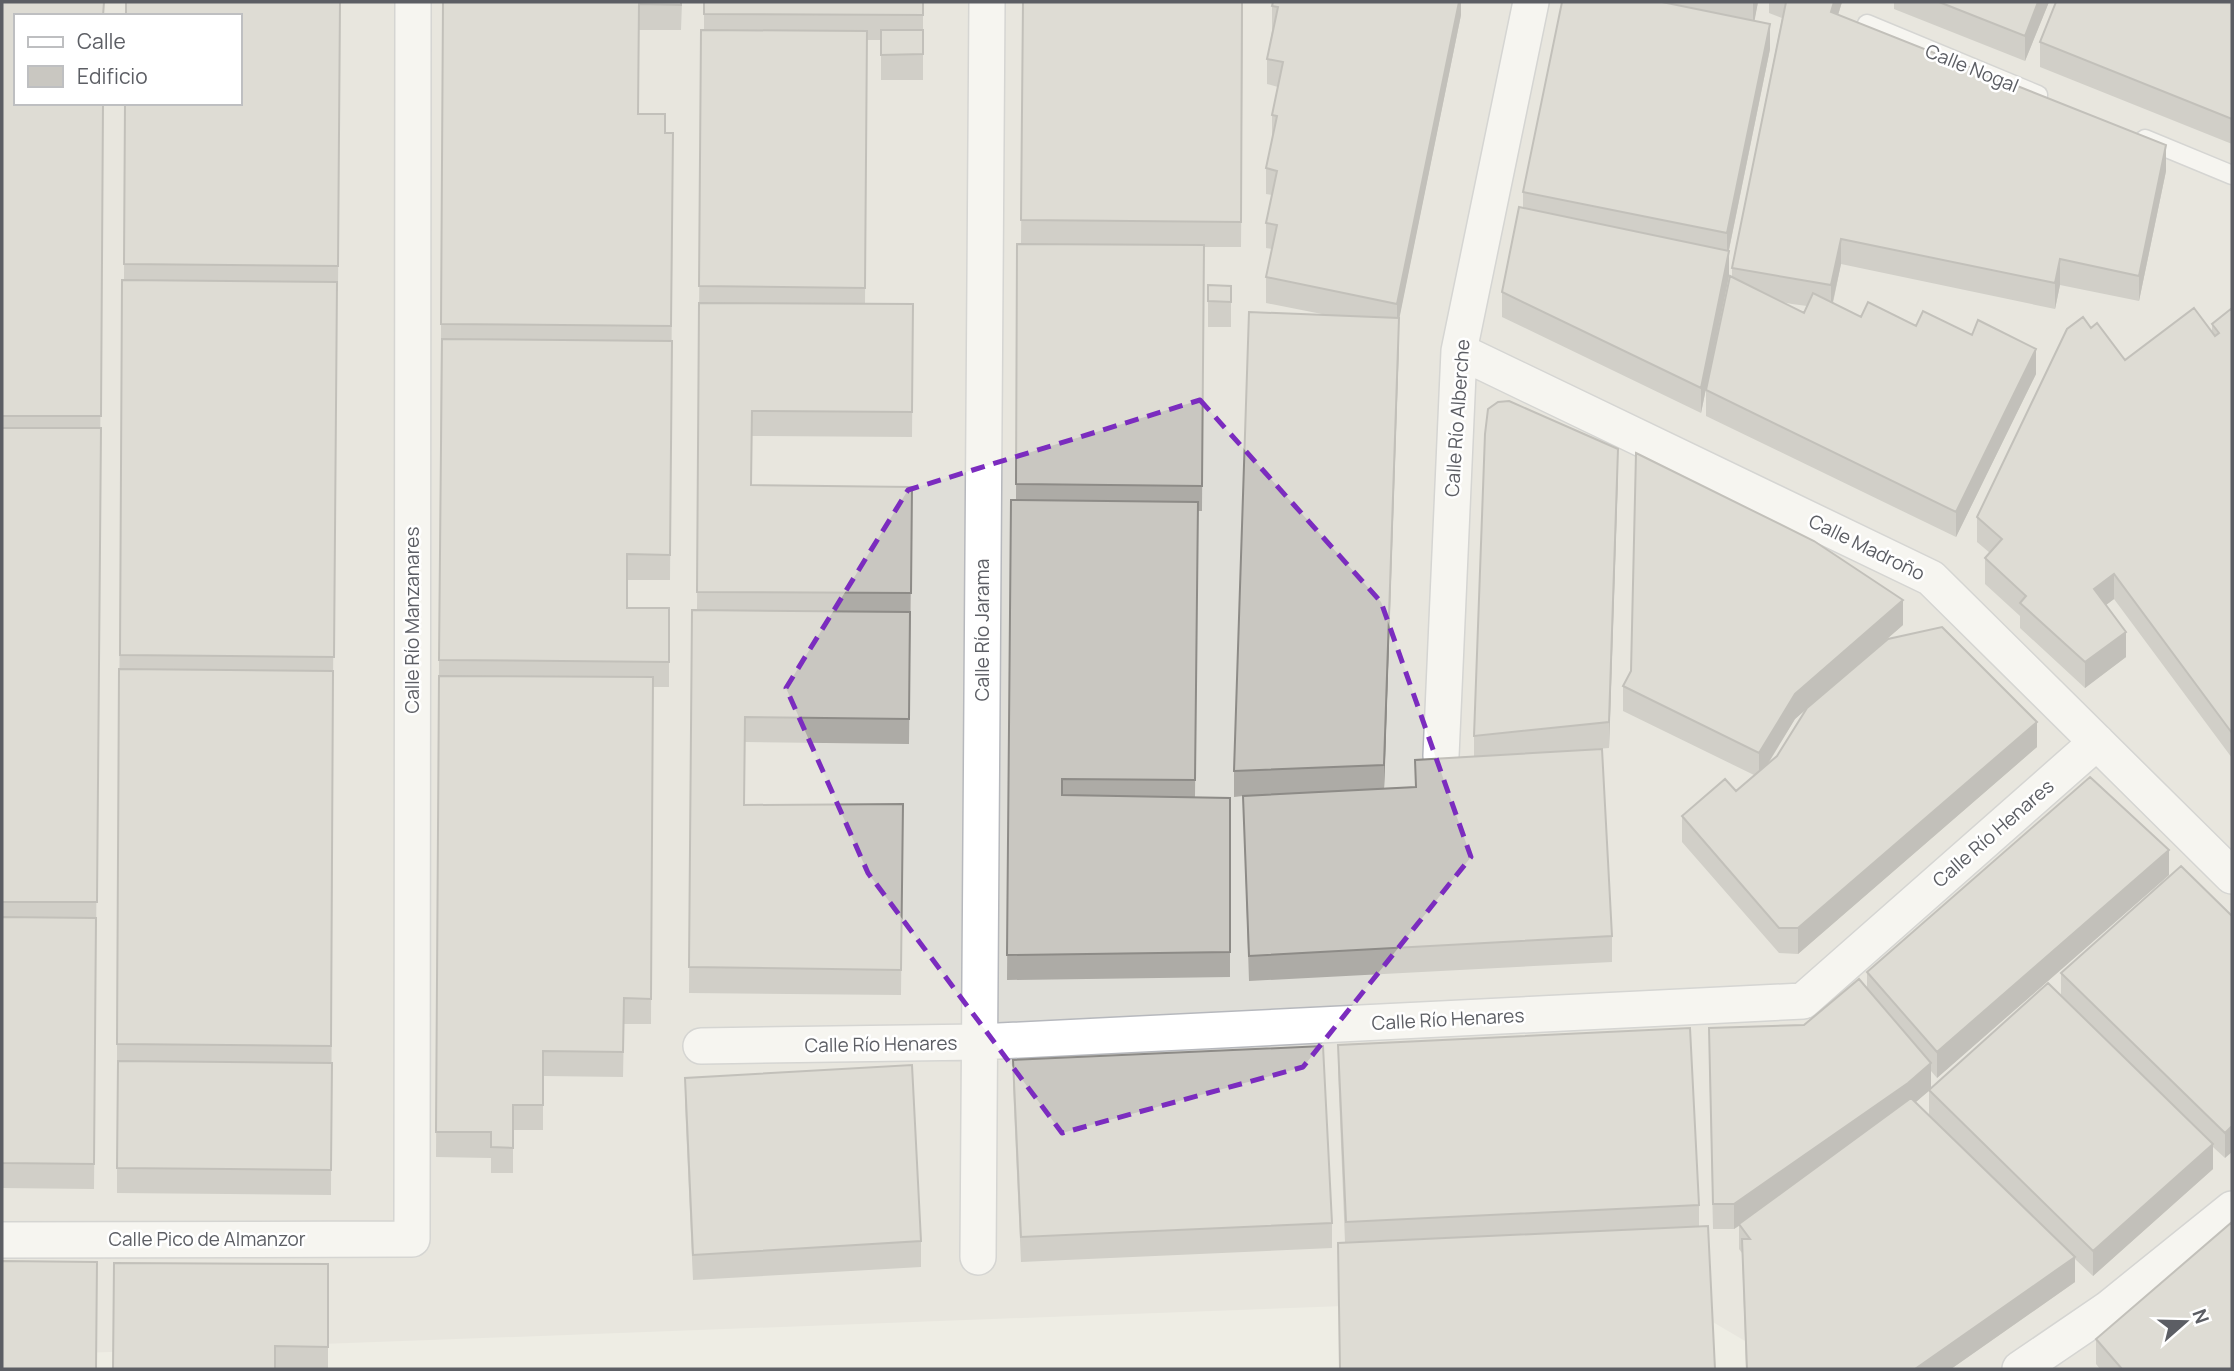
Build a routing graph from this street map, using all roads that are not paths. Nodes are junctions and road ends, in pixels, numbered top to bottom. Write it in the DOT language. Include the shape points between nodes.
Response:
graph roads {
  1 [pos="413,2"];
  2 [pos="987,2"];
  3 [pos="1531,2"];
  4 [pos="1867,24"];
  5 [pos="2056,102"];
  6 [pos="2132,133"];
  7 [pos="2232,175"];
  8 [pos="1459,351"];
  9 [pos="2096,742"];
  10 [pos="1441,756"];
  11 [pos="2232,876"];
  12 [pos="979,1042"];
  13 [pos="701,1046"];
  14 [pos="2232,1209"];
  15 [pos="412,1239"];
  16 [pos="2,1240"];
  17 [pos="978,1257"];
  18 [pos="2020,1369"];
  1 -- 15 [label="street, Calle Río Manzanares"];
  2 -- 12 [label="street, Calle Río Jarama"];
  3 -- 8 [label="street, Calle Río Alberche"];
  4 -- 5 [label="lane, Calle Nogal"];
  6 -- 7 [label="lane"];
  8 -- 9 [label="street, Calle Madroño" via="1931,578"];
  8 -- 10 [label="street, Calle Río Alberche"];
  9 -- 11 [label="street, Calle Madroño"];
  9 -- 12 [label="street, Calle Río Henares" via="1803,1001"];
  12 -- 13 [label="street, Calle Río Henares"];
  12 -- 17 [label="street, Calle Río Jarama"];
  14 -- 18 [label="street" via="2108,1309"];
  15 -- 16 [label="street, Calle Pico de Almanzor"];
}
